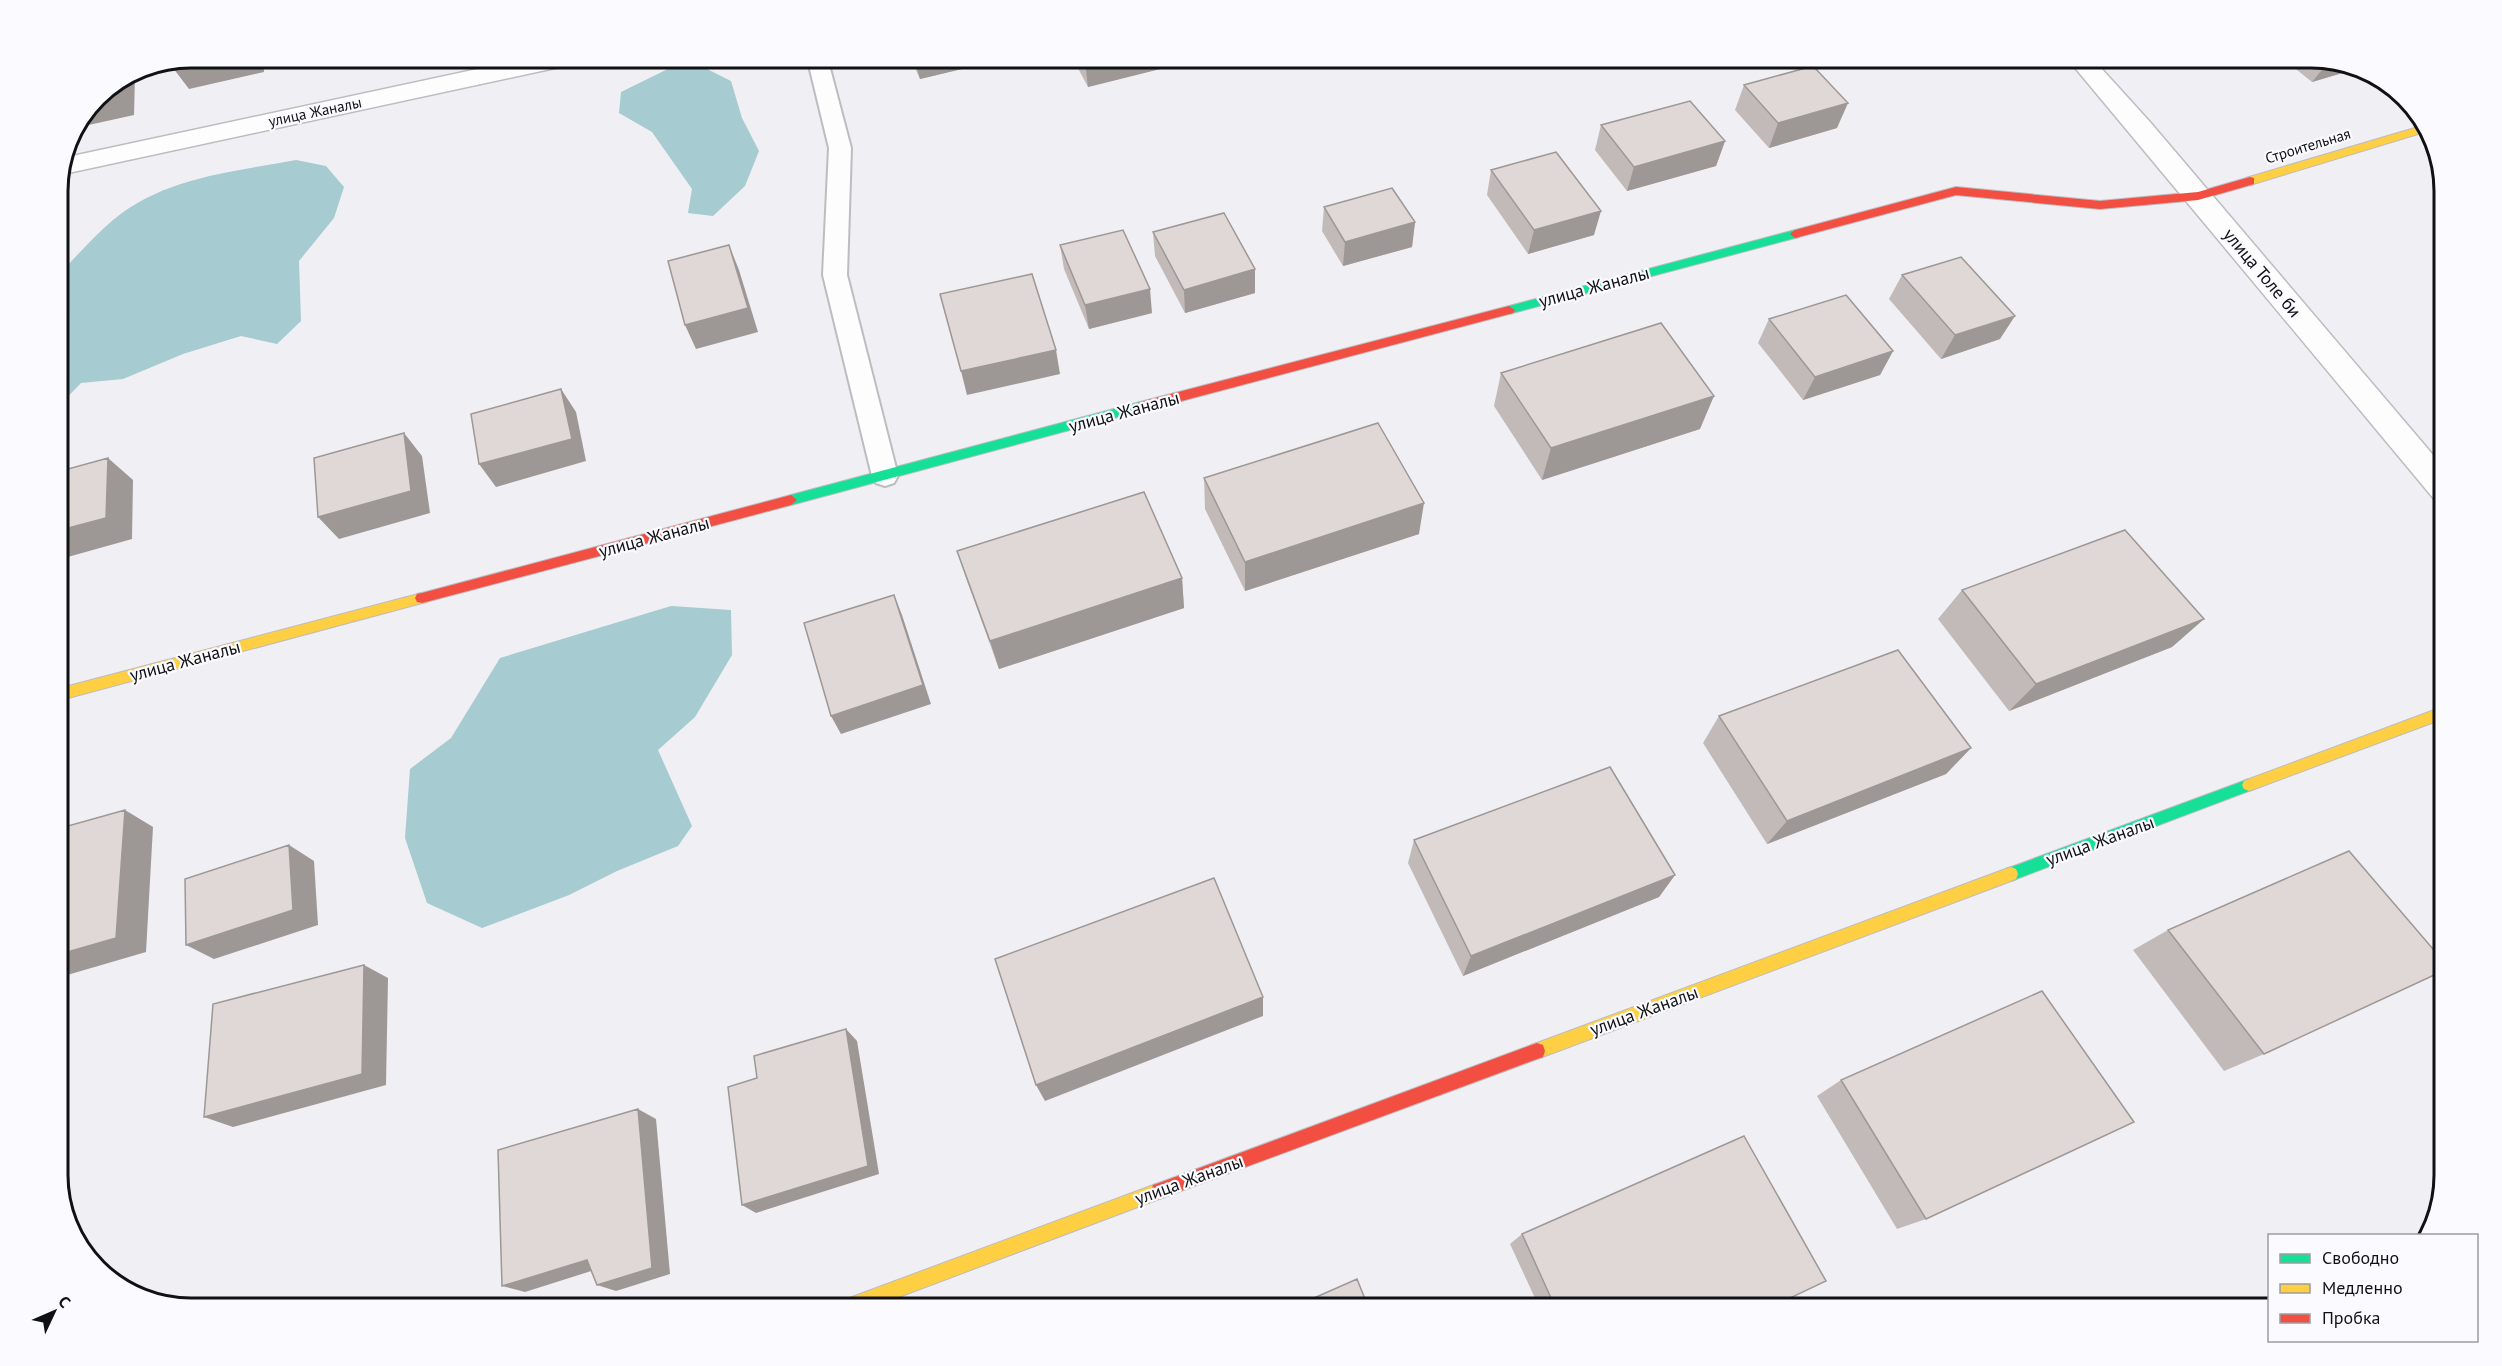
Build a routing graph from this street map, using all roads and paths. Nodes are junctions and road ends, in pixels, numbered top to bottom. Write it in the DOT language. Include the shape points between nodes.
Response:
graph roads {
  1 [pos="518,68"];
  2 [pos="820,68"];
  3 [pos="2087,68"];
  4 [pos="2419,130"];
  5 [pos="71,165"];
  6 [pos="2198,196"];
  7 [pos="885,476"];
  8 [pos="2434,477"];
  9 [pos="68,692"];
  10 [pos="2434,716"];
  11 [pos="873,1298"];
  1 -- 5 [label="street, улица Жаналы"];
  2 -- 7 [label="lane" via="840,148 835,275"];
  3 -- 6 [label="street, улица Толе би"];
  4 -- 6 [label="street, Строительная"];
  6 -- 7 [label="street, улица Жаналы" via="2100,205 1956,191"];
  6 -- 8 [label="street, улица Толе би"];
  7 -- 9 [label="street, улица Жаналы"];
  10 -- 11 [label="street, улица Жаналы"];
}
